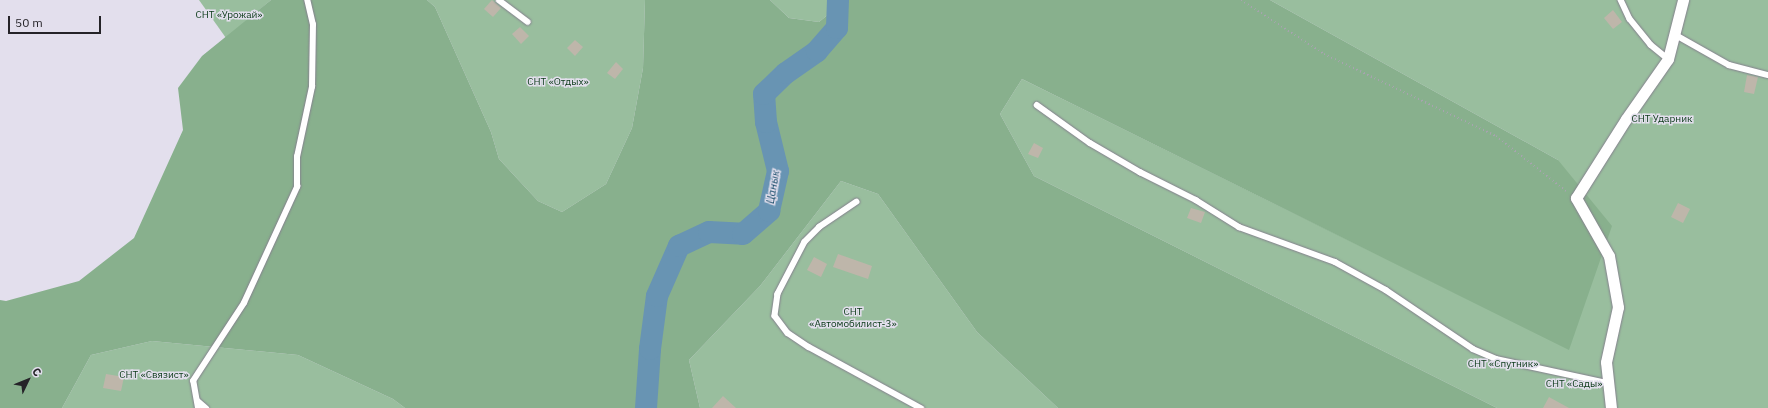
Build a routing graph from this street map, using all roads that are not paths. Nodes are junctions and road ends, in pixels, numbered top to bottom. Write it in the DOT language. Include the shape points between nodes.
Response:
graph roads {
  1 [pos="307,0"];
  2 [pos="499,0"];
  3 [pos="1621,0"];
  4 [pos="1683,0"];
  5 [pos="528,22"];
  6 [pos="1674,34"];
  7 [pos="1668,60"];
  8 [pos="1768,75"];
  9 [pos="1037,105"];
  10 [pos="857,202"];
  11 [pos="1607,383"];
  12 [pos="198,401"];
  13 [pos="198,408"];
  14 [pos="206,408"];
  15 [pos="921,408"];
  16 [pos="1611,408"];
  1 -- 12 [label="lane" via="313,24 312,87 297,157 297,187 244,303 193,381"];
  2 -- 5 [label="lane"];
  3 -- 7 [label="lane" via="1630,19 1651,45"];
  4 -- 6 [label="street"];
  6 -- 7 [label="street"];
  6 -- 8 [label="lane" via="1728,65"];
  7 -- 11 [label="street" via="1626,119 1576,198 1609,256 1618,307 1606,362"];
  9 -- 11 [label="lane" via="1090,143 1196,200 1240,228 1335,262 1386,290 1473,349 1496,359"];
  10 -- 15 [label="lane" via="820,227 805,242 778,294 775,316 788,332 809,347"];
  11 -- 16 [label="street"];
  12 -- 13 [label="lane"];
  12 -- 14 [label="lane"];
}
